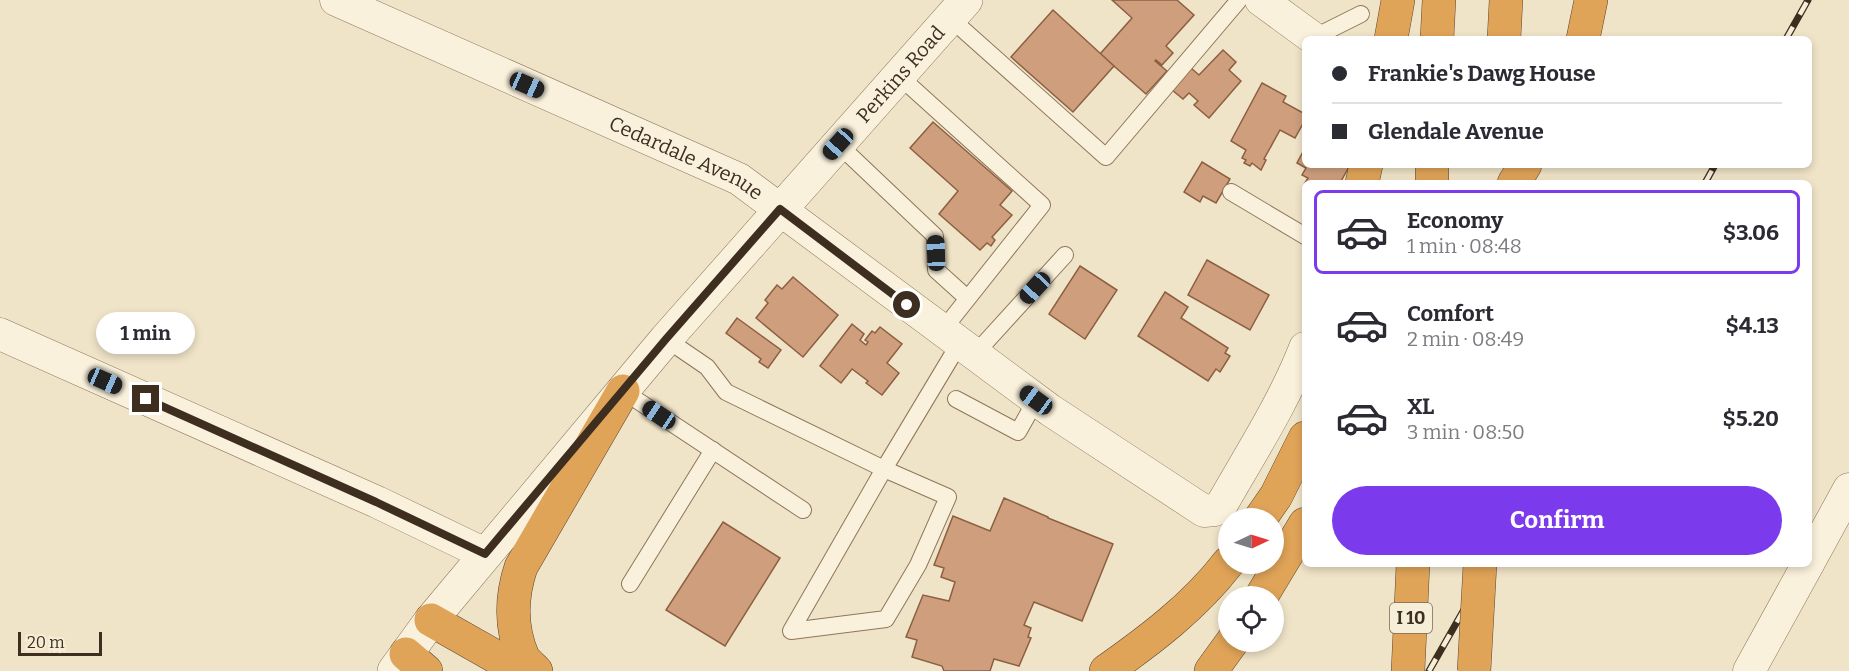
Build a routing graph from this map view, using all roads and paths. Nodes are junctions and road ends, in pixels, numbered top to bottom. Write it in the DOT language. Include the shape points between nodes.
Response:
graph roads {
  1 [pos="336,0"];
  2 [pos="1239,0"];
  3 [pos="1260,0"];
  4 [pos="1398,0"];
  5 [pos="1439,0"];
  6 [pos="1506,0"];
  7 [pos="958,9"];
  8 [pos="1361,14"];
  9 [pos="1310,36"];
  10 [pos="1317,36"];
  11 [pos="1391,36"];
  12 [pos="1437,36"];
  13 [pos="1504,36"];
  14 [pos="898,75"];
  15 [pos="838,144"];
  16 [pos="1231,192"];
  17 [pos="780,209"];
  18 [pos="1302,234"];
  19 [pos="1065,255"];
  20 [pos="967,298"];
  21 [pos="0,334"];
  22 [pos="666,339"];
  23 [pos="959,343"];
  24 [pos="1302,356"];
  25 [pos="623,391"];
  26 [pos="956,399"];
  27 [pos="1036,400"];
  28 [pos="1302,444"];
  29 [pos="713,450"];
  30 [pos="885,469"];
  31 [pos="1849,489"];
  32 [pos="1268,508"];
  33 [pos="803,510"];
  34 [pos="1302,529"];
  35 [pos="485,554"];
  36 [pos="1812,556"];
  37 [pos="1413,567"];
  38 [pos="1480,567"];
  39 [pos="1806,567"];
  40 [pos="1220,574"];
  41 [pos="630,584"];
  42 [pos="1268,586"];
  43 [pos="431,620"];
  44 [pos="1225,652"];
  45 [pos="409,665"];
  46 [pos="521,671"];
  47 [pos="536,671"];
  48 [pos="1106,671"];
  49 [pos="1211,671"];
  50 [pos="1408,671"];
  51 [pos="1474,671"];
  52 [pos="1749,671"];
  1 -- 17 [label="street, Cedardale Avenue" via="739,179"];
  2 -- 7 [label="lane" via="1107,157"];
  3 -- 9 [label="street"];
  4 -- 11 [label="highway"];
  5 -- 12 [label="highway"];
  6 -- 13 [label="highway"];
  7 -- 14 [label="street, Perkins Road"];
  8 -- 10 [label="lane"];
  14 -- 15 [label="street, Perkins Road"];
  14 -- 20 [label="lane" via="1042,205"];
  15 -- 17 [label="street, Perkins Road"];
  15 -- 20 [label="lane" via="935,236 936,270"];
  16 -- 18 [label="lane"];
  17 -- 22 [label="street, Perkins Road"];
  17 -- 23 [label="street, Cedardale Avenue"];
  19 -- 23 [label="lane"];
  20 -- 23 [label="lane"];
  21 -- 35 [label="street"];
  22 -- 25 [label="street, Perkins Road"];
  22 -- 30 [label="lane" via="707,367 726,392"];
  23 -- 27 [label="street, Cedardale Avenue"];
  23 -- 30 [label="lane"];
  24 -- 27 [label="street, Cedardale Avenue" via="1222,504 1211,512 1197,508"];
  25 -- 29 [label="lane"];
  25 -- 35 [label="street, Perkins Road"];
  25 -- 47 [label="highway" via="521,567 515,585 512,609 516,632 524,658"];
  26 -- 27 [label="lane" via="1018,432"];
  28 -- 32 [label="highway"];
  29 -- 33 [label="lane"];
  29 -- 41 [label="lane"];
  30 -- 30 [label="lane" via="867,499 791,631 886,619 918,565 948,497"];
  31 -- 36 [label="street"];
  34 -- 42 [label="highway"];
  35 -- 43 [label="street, Perkins Road"];
  37 -- 50 [label="highway, I 10"];
  38 -- 51 [label="highway, bridge"];
  39 -- 52 [label="street"];
  40 -- 48 [label="highway" via="1149,640"];
  43 -- 45 [label="street, Perkins Road"];
  43 -- 46 [label="highway"];
  44 -- 49 [label="highway"];
}
